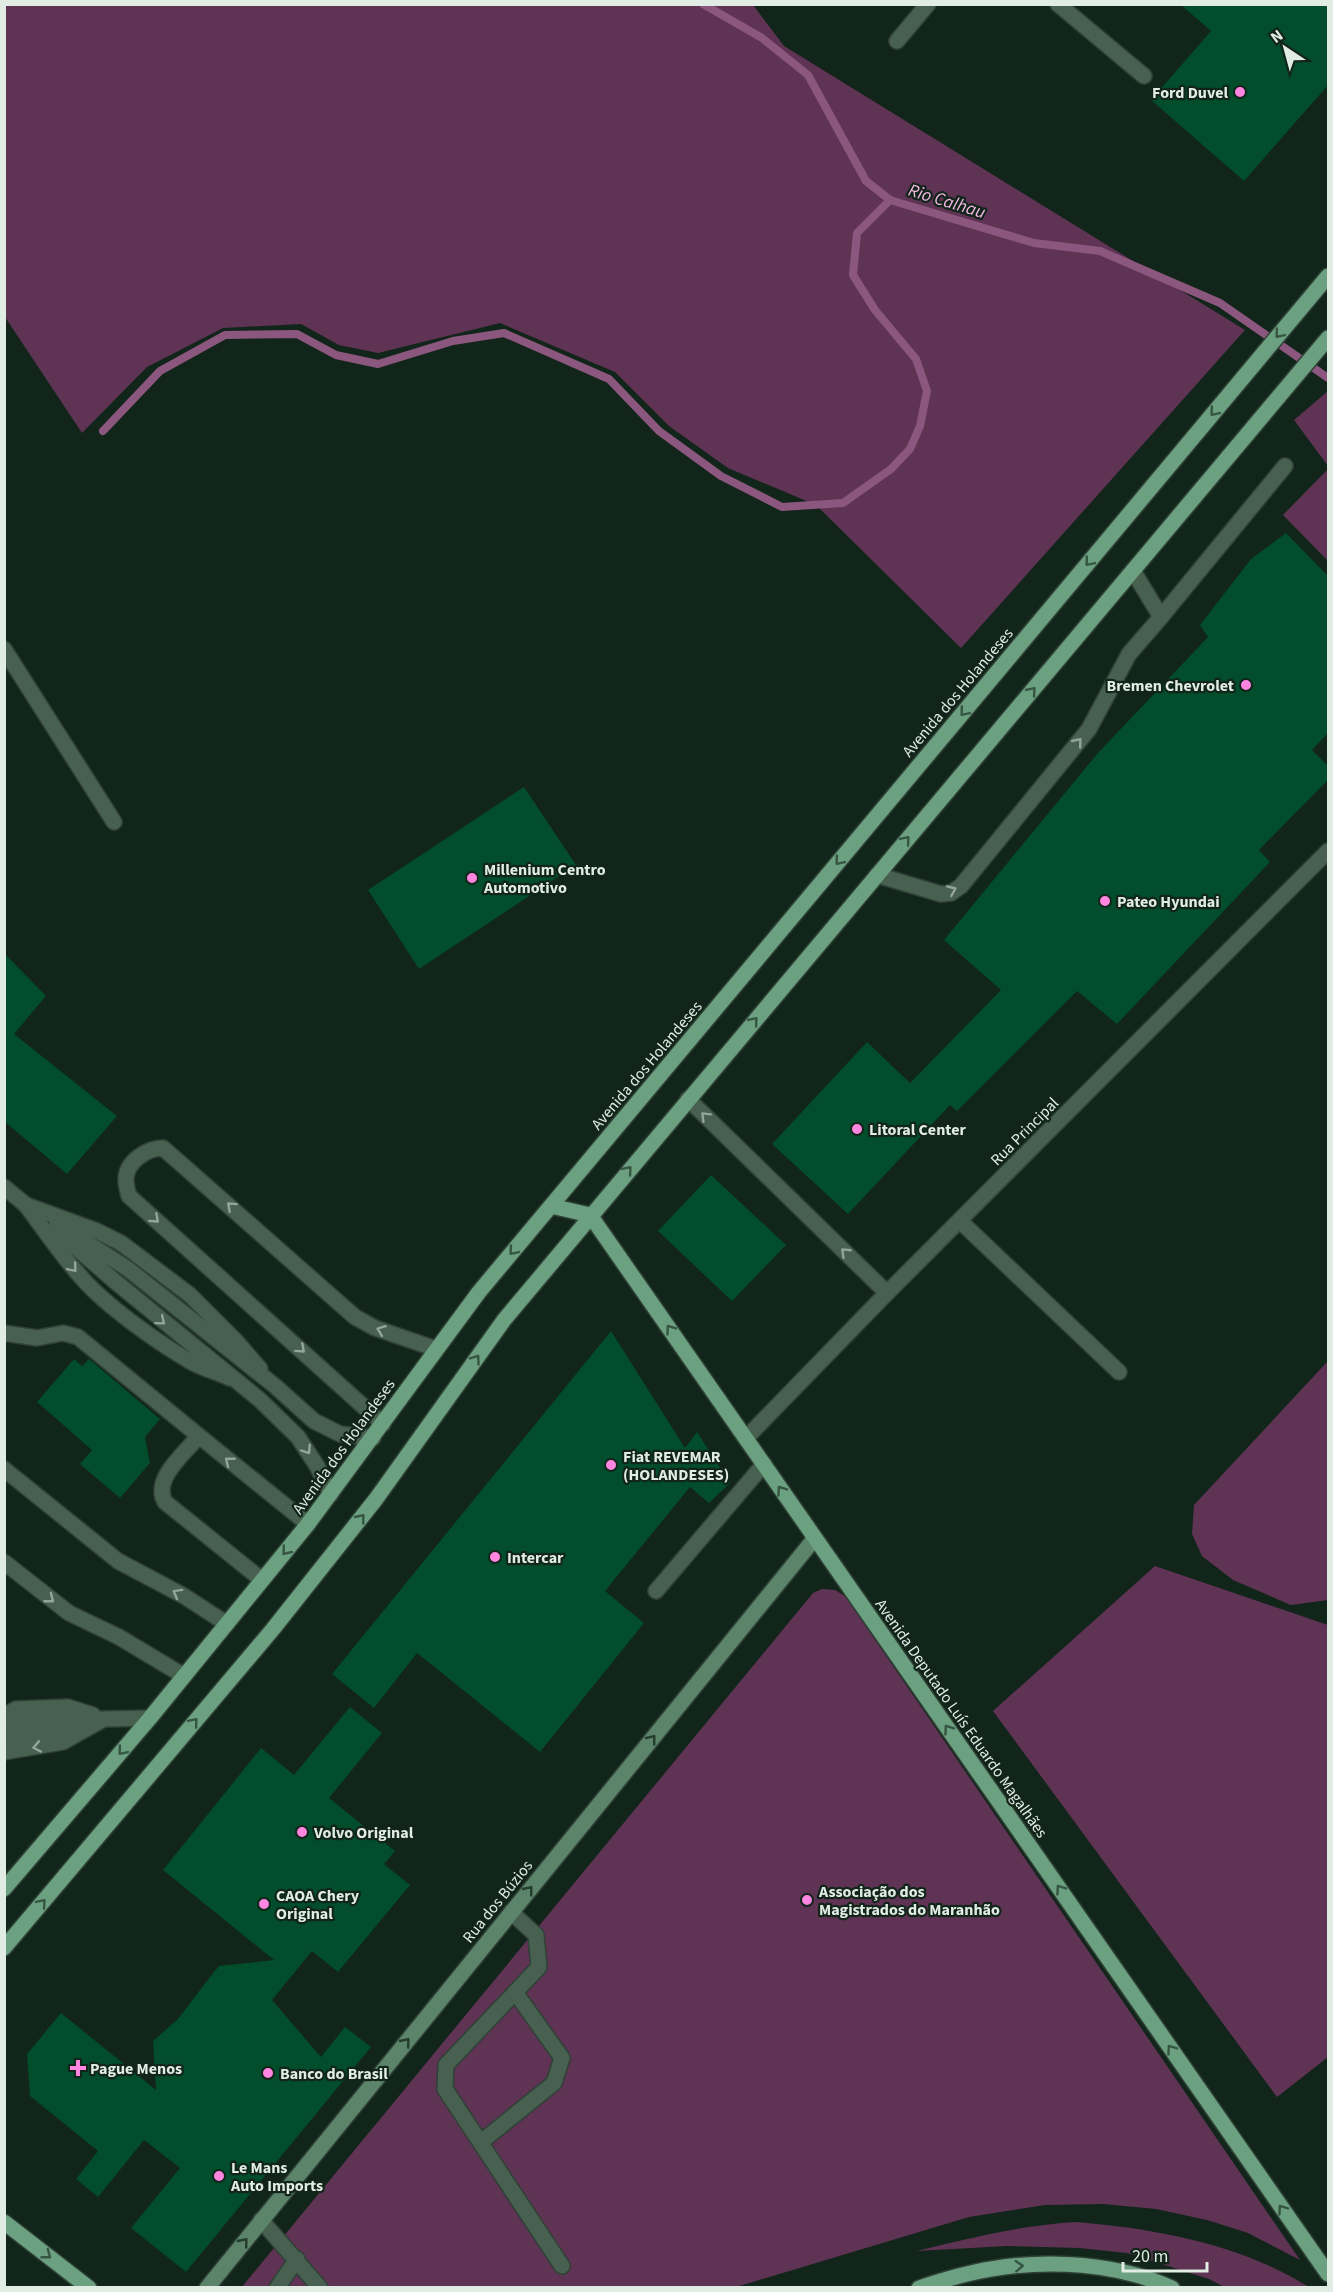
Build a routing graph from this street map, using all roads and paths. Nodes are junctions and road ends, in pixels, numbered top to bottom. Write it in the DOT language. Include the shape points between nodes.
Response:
graph roads {
  1 [pos="928,4"];
  2 [pos="1058,4"];
  3 [pos="897,41"];
  4 [pos="1144,76"];
  5 [pos="1329,276"];
  6 [pos="1329,338"];
  7 [pos="1286,466"];
  8 [pos="1133,571"];
  9 [pos="1161,616"];
  10 [pos="4,649"];
  11 [pos="114,822"];
  12 [pos="1329,851"];
  13 [pos="877,874"];
  14 [pos="688,1099"];
  15 [pos="4,1187"];
  16 [pos="26,1204"];
  17 [pos="551,1206"];
  18 [pos="590,1215"];
  19 [pos="960,1221"];
  20 [pos="887,1293"];
  21 [pos="4,1333"];
  22 [pos="436,1349"];
  23 [pos="1119,1372"];
  24 [pos="235,1380"];
  25 [pos="275,1386"];
  26 [pos="382,1424"];
  27 [pos="199,1437"];
  28 [pos="372,1438"];
  29 [pos="746,1438"];
  30 [pos="764,1464"];
  31 [pos="4,1469"];
  32 [pos="332,1494"];
  33 [pos="308,1524"];
  34 [pos="815,1538"];
  35 [pos="4,1562"];
  36 [pos="262,1580"];
  37 [pos="656,1591"];
  38 [pos="227,1624"];
  39 [pos="184,1676"];
  40 [pos="4,1716"];
  41 [pos="150,1718"];
  42 [pos="105,1719"];
  43 [pos="4,1725"];
  44 [pos="4,1737"];
  45 [pos="4,1752"];
  46 [pos="4,1889"];
  47 [pos="511,1912"];
  48 [pos="4,1948"];
  49 [pos="515,1992"];
  50 [pos="480,2142"];
  51 [pos="261,2220"];
  52 [pos="4,2222"];
  53 [pos="297,2259"];
  54 [pos="562,2266"];
  55 [pos="1329,2274"];
  56 [pos="89,2288"];
  57 [pos="207,2288"];
  58 [pos="277,2288"];
  59 [pos="320,2288"];
  60 [pos="919,2288"];
  61 [pos="1172,2288"];
  1 -- 3 [label="street"];
  2 -- 4 [label="street"];
  5 -- 17 [label="main road, Avenida dos Holandeses, one-way"];
  6 -- 8 [label="main road"];
  7 -- 9 [label="street"];
  8 -- 9 [label="street"];
  13 -- 8 [label="main road, one-way"];
  13 -- 9 [label="street, one-way" via="940,894 961,886 1089,729 1129,654"];
  10 -- 11 [label="street"];
  12 -- 19 [label="street, Rua Principal"];
  14 -- 13 [label="main road, one-way"];
  18 -- 14 [label="main road, one-way"];
  20 -- 14 [label="street, one-way"];
  15 -- 16 [label="street"];
  16 -- 24 [label="street, one-way"];
  16 -- 24 [label="street, one-way" via="84,1281 130,1320 189,1360"];
  16 -- 25 [label="street" via="128,1269"];
  16 -- 25 [label="street" via="121,1243 190,1295"];
  17 -- 18 [label="main road"];
  17 -- 22 [label="main road, Avenida dos Holandeses, one-way"];
  29 -- 18 [label="main road, Avenida Deputado Luís Eduardo Magalhães, one-way"];
  48 -- 18 [label="main road, one-way" via="376,1499 504,1320"];
  19 -- 20 [label="street, Rua Principal"];
  19 -- 23 [label="street"];
  20 -- 29 [label="street, Rua Principal"];
  21 -- 27 [label="street" via="37,1338 63,1333 78,1337"];
  22 -- 26 [label="main road, Avenida dos Holandeses"];
  22 -- 26 [label="street, one-way" via="355,1317 163,1148 144,1153 129,1169 129,1196"];
  24 -- 32 [label="street, one-way" via="298,1437"];
  25 -- 28 [label="street" via="314,1421 340,1434"];
  26 -- 28 [label="main road, Avenida dos Holandeses"];
  33 -- 27 [label="street, one-way"];
  27 -- 36 [label="street" via="163,1480 161,1495"];
  28 -- 32 [label="main road, Avenida dos Holandeses"];
  29 -- 30 [label="main road, Avenida Deputado Luís Eduardo Magalhães"];
  34 -- 30 [label="main road, Avenida Deputado Luís Eduardo Magalhães, one-way"];
  30 -- 37 [label="street"];
  38 -- 31 [label="street, one-way" via="118,1561"];
  32 -- 33 [label="main road, Avenida dos Holandeses"];
  33 -- 36 [label="main road, Avenida dos Holandeses, one-way"];
  47 -- 34 [label="main road, Rua dos Búzios, one-way"];
  55 -- 34 [label="main road, Avenida Deputado Luís Eduardo Magalhães, one-way"];
  35 -- 39 [label="street, one-way" via="69,1613"];
  36 -- 38 [label="main road, Avenida dos Holandeses"];
  38 -- 39 [label="main road, Avenida dos Holandeses"];
  39 -- 41 [label="main road, Avenida dos Holandeses"];
  40 -- 42 [label="street" via="16,1709 68,1707"];
  41 -- 42 [label="street"];
  41 -- 46 [label="main road, Avenida dos Holandeses, one-way"];
  42 -- 43 [label="street" via="15,1721"];
  42 -- 44 [label="street" via="57,1731"];
  42 -- 45 [label="street, one-way" via="63,1742"];
  47 -- 49 [label="street" via="536,1935 539,1967"];
  51 -- 47 [label="main road, Rua dos Búzios, one-way"];
  49 -- 50 [label="street" via="446,2065 446,2089"];
  49 -- 50 [label="street" via="562,2058 554,2083"];
  50 -- 54 [label="street"];
  51 -- 53 [label="street"];
  57 -- 51 [label="main road, Rua dos Búzios, one-way"];
  52 -- 56 [label="main road, one-way"];
  53 -- 58 [label="street"];
  53 -- 59 [label="street"];
  60 -- 61 [label="main road, one-way" via="962,2274 1031,2265 1100,2267"];
}
